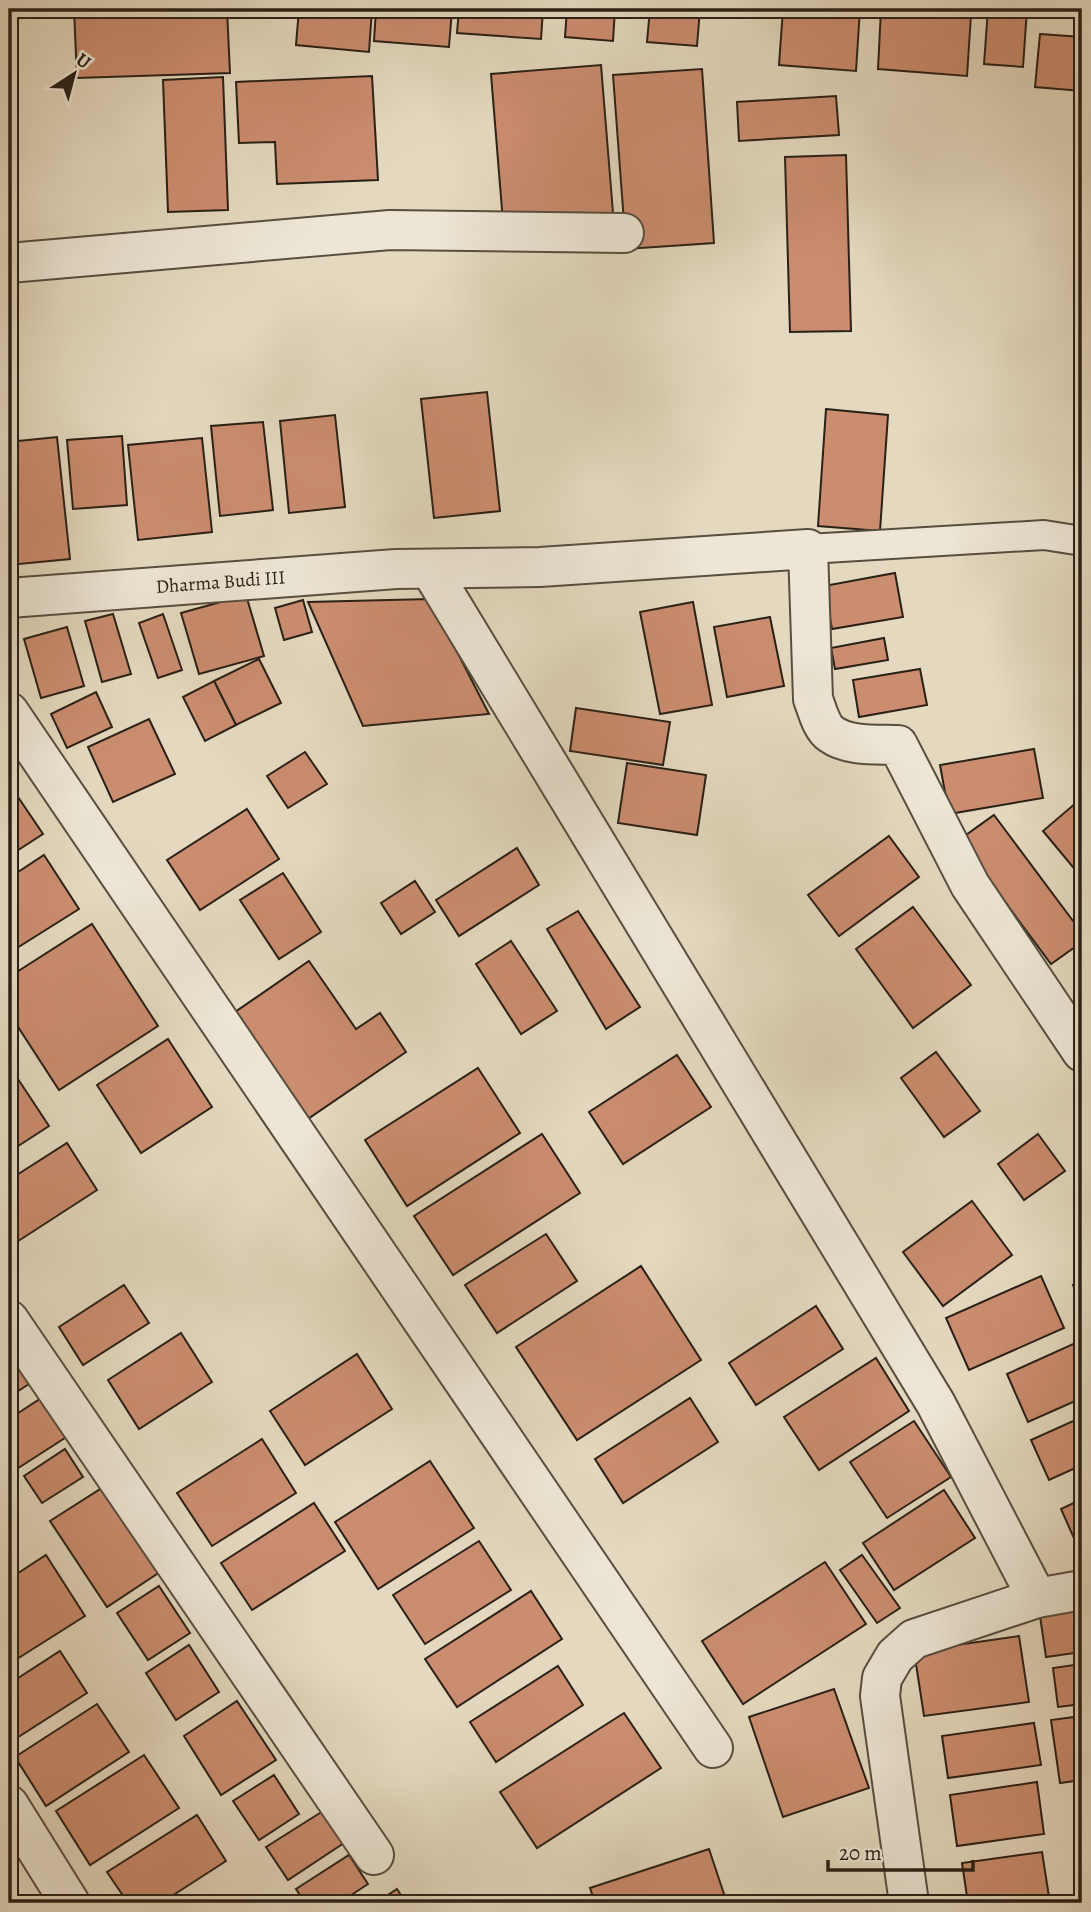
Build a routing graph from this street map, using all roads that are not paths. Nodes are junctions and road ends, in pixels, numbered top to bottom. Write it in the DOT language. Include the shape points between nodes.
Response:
graph roads {
  1 [pos="624,233"];
  2 [pos="9,262"];
  3 [pos="1082,541"];
  4 [pos="808,549"];
  5 [pos="430,569"];
  6 [pos="9,598"];
  7 [pos="9,712"];
  8 [pos="1072,1017"];
  9 [pos="1082,1052"];
  10 [pos="9,1320"];
  11 [pos="1082,1590"];
  12 [pos="1037,1598"];
  13 [pos="713,1748"];
  14 [pos="9,1805"];
  15 [pos="374,1856"];
  16 [pos="70,1903"];
  17 [pos="909,1903"];
  1 -- 2 [label="street" via="390,230"];
  3 -- 4 [label="lane" via="1044,535"];
  4 -- 5 [label="street, Dharma Budi III" via="540,567"];
  4 -- 8 [label="street" via="813,698 829,733 847,741 898,746 970,886"];
  5 -- 6 [label="street, Dharma Budi III"];
  5 -- 12 [label="street" via="936,1404"];
  7 -- 13 [label="street"];
  8 -- 9 [label="street"];
  10 -- 15 [label="street"];
  11 -- 12 [label="street"];
  12 -- 17 [label="street" via="914,1639 895,1656 882,1678 880,1696"];
  14 -- 16 [label="street"];
}
